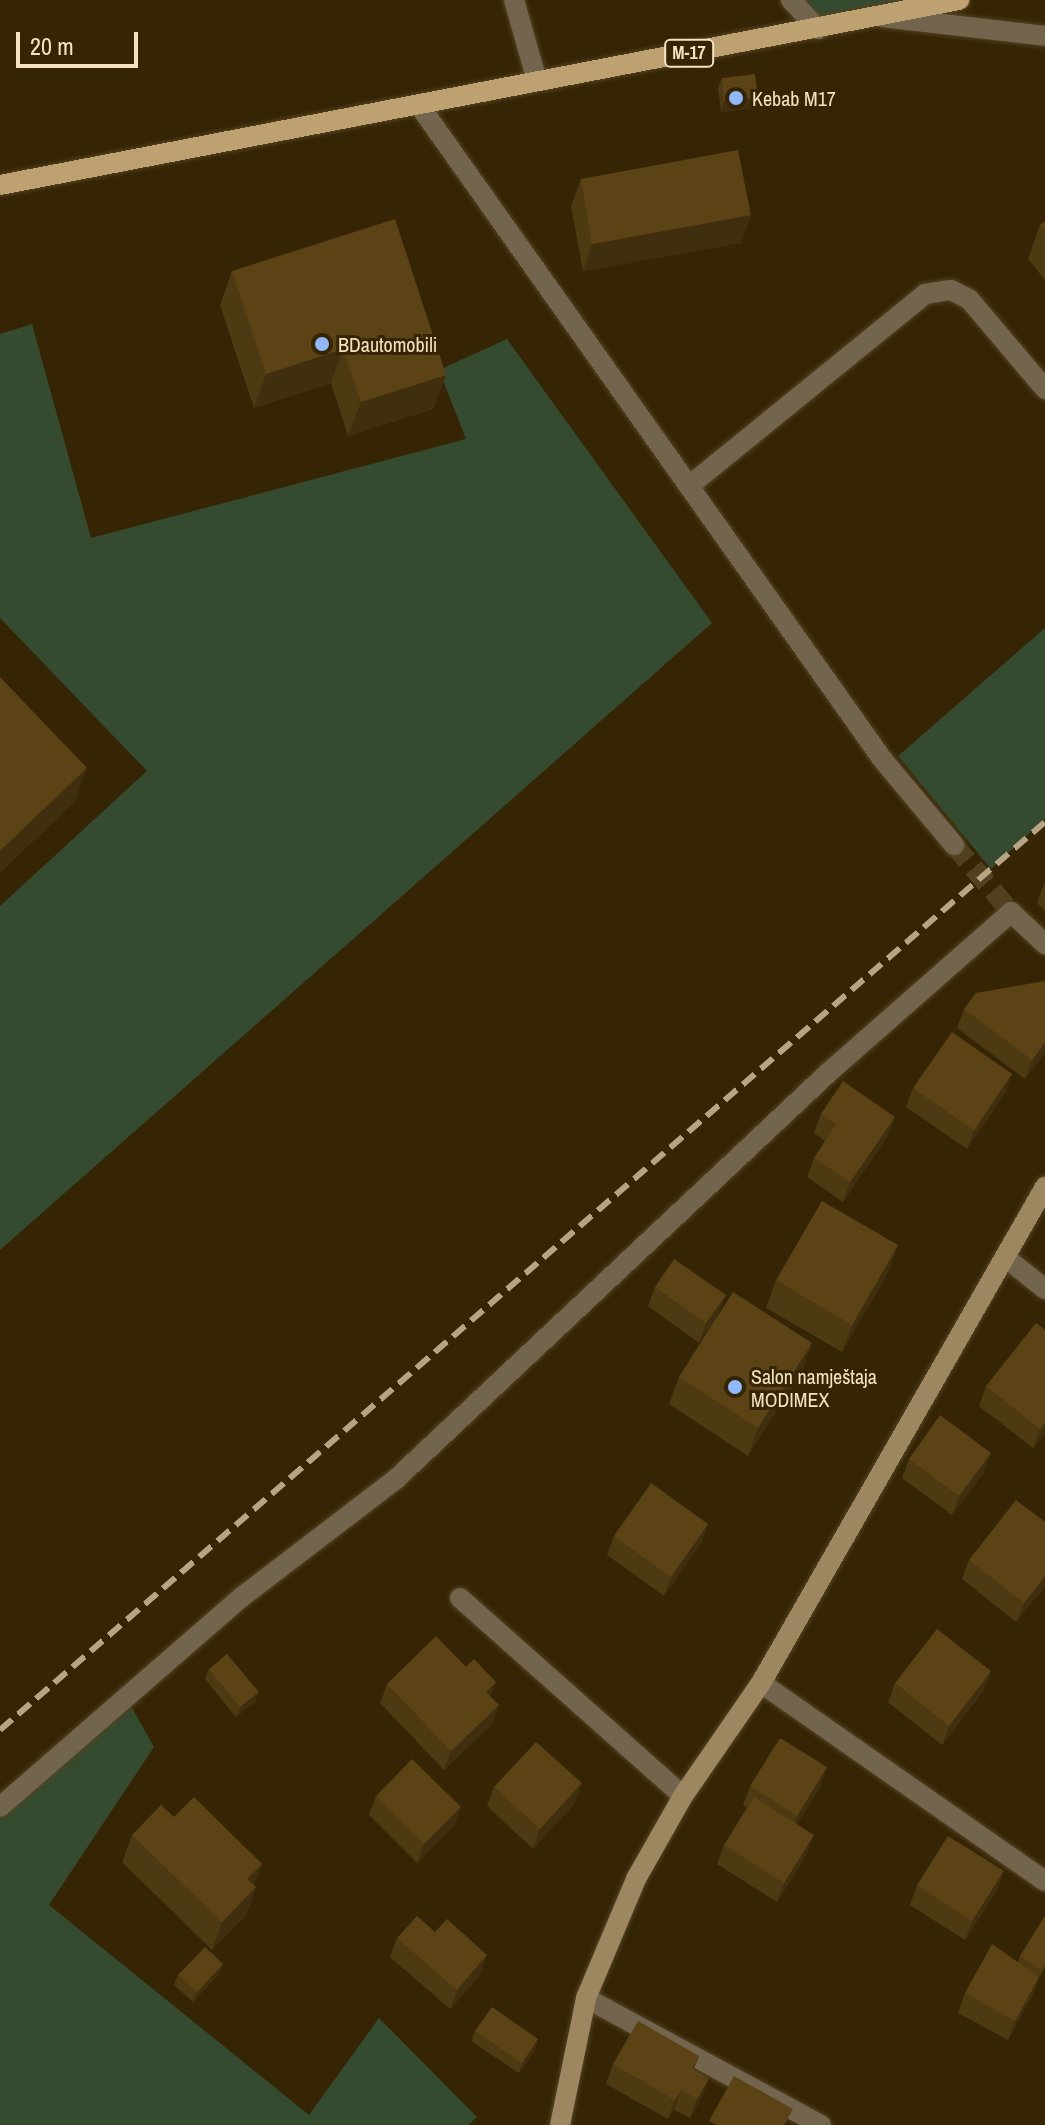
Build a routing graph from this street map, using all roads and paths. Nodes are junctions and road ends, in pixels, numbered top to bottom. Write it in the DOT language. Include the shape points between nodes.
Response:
graph roads {
  1 [pos="514,0"];
  2 [pos="791,0"];
  3 [pos="959,0"];
  4 [pos="882,17"];
  5 [pos="818,29"];
  6 [pos="1045,36"];
  7 [pos="537,81"];
  8 [pos="419,105"];
  9 [pos="0,185"];
  10 [pos="1045,389"];
  11 [pos="689,486"];
  12 [pos="954,845"];
  13 [pos="1045,944"];
  14 [pos="1045,1187"];
  15 [pos="1006,1258"];
  16 [pos="1045,1289"];
  17 [pos="460,1598"];
  18 [pos="761,1683"];
  19 [pos="683,1796"];
  20 [pos="0,1807"];
  21 [pos="1045,1881"];
  22 [pos="586,1998"];
  23 [pos="560,2125"];
  24 [pos="821,2125"];
  1 -- 7 [label="street"];
  2 -- 5 [label="street"];
  3 -- 4 [label="main road, M-17"];
  4 -- 5 [label="main road, M-17"];
  4 -- 6 [label="street"];
  5 -- 7 [label="main road, M-17"];
  7 -- 8 [label="main road, M-17"];
  8 -- 9 [label="main road, M-17"];
  8 -- 11 [label="street"];
  10 -- 11 [label="street" via="969,299 951,290 925,294"];
  11 -- 12 [label="street" via="883,760"];
  13 -- 20 [label="street" via="1011,912 828,1073 396,1479 243,1596"];
  14 -- 15 [label="street"];
  15 -- 16 [label="street"];
  15 -- 18 [label="street"];
  17 -- 19 [label="street"];
  18 -- 19 [label="street"];
  18 -- 21 [label="street"];
  19 -- 22 [label="street" via="636,1879"];
  22 -- 23 [label="street"];
  22 -- 24 [label="street"];
}
